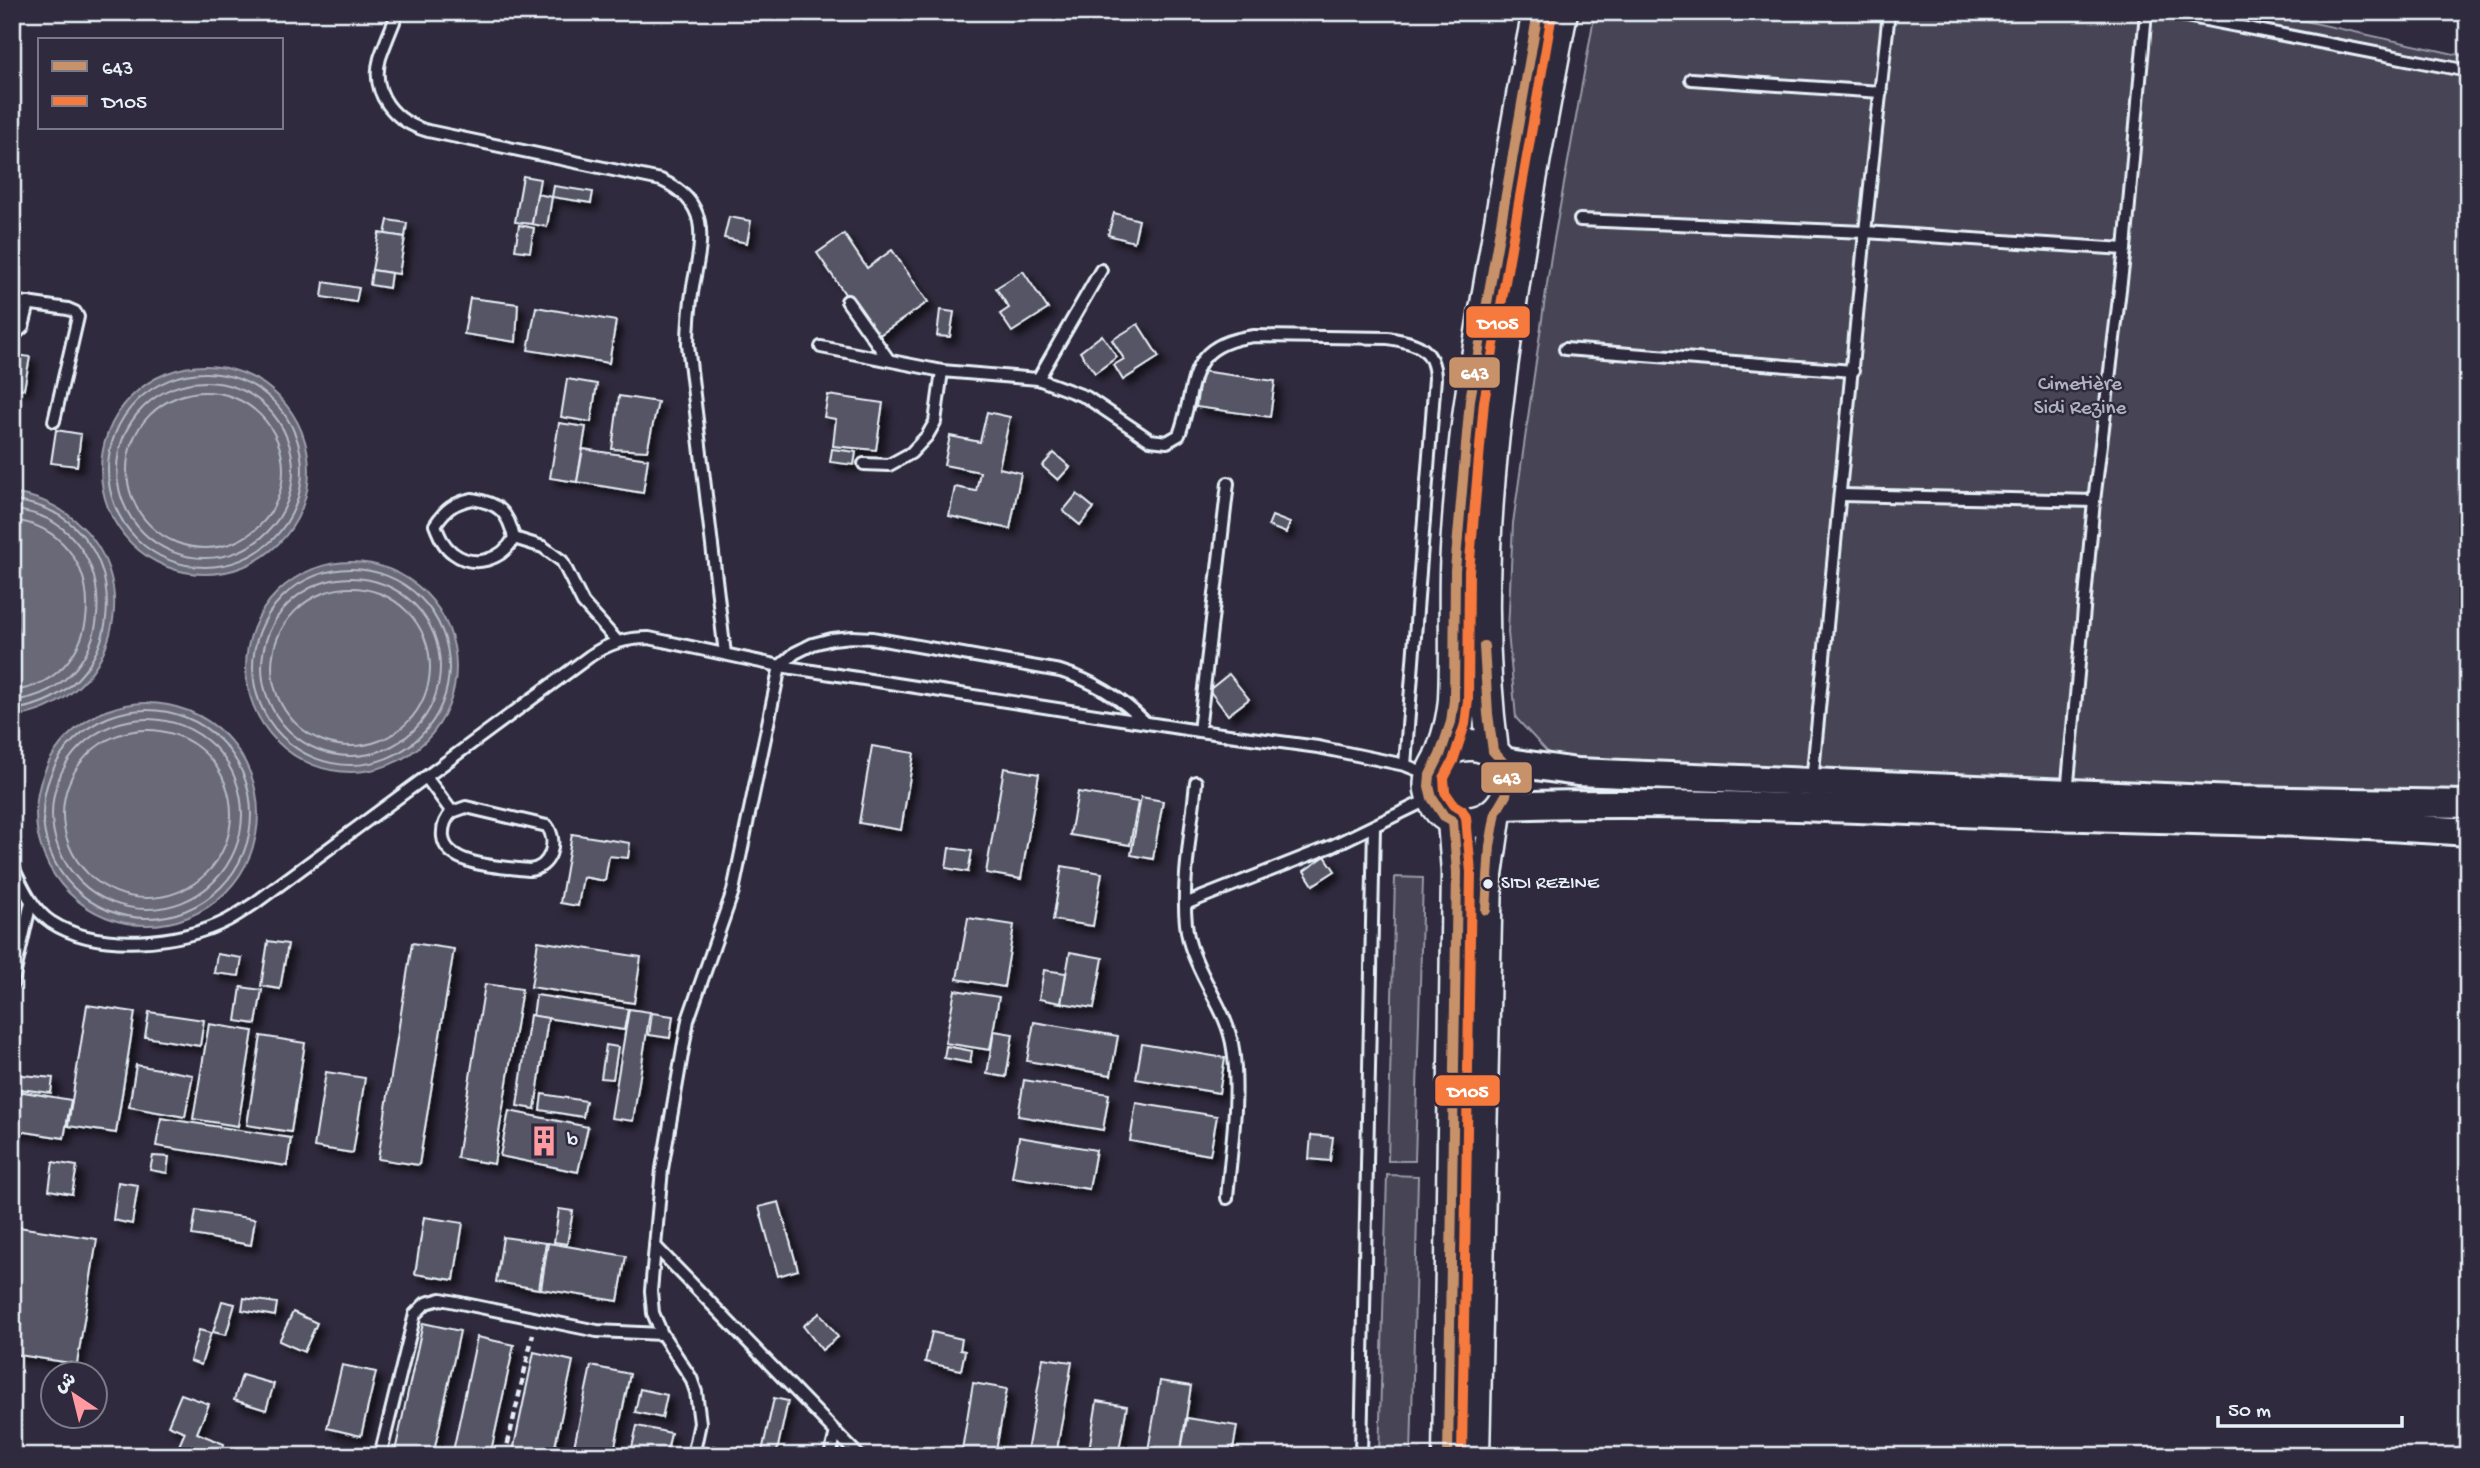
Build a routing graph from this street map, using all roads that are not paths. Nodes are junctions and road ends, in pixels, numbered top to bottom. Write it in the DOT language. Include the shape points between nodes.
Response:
graph roads {
  1 [pos="398,12"];
  2 [pos="1538,12"];
  3 [pos="1562,12"];
  4 [pos="1889,12"];
  5 [pos="2146,12"];
  6 [pos="2165,12"];
  7 [pos="2468,71"];
  8 [pos="1691,79"];
  9 [pos="1881,92"];
  10 [pos="1580,220"];
  11 [pos="1865,232"];
  12 [pos="2125,249"];
  13 [pos="1101,270"];
  14 [pos="12,300"];
  15 [pos="847,301"];
  16 [pos="29,303"];
  17 [pos="12,337"];
  18 [pos="821,347"];
  19 [pos="1565,349"];
  20 [pos="888,359"];
  21 [pos="942,371"];
  22 [pos="1853,371"];
  23 [pos="1038,379"];
  24 [pos="54,421"];
  25 [pos="864,464"];
  26 [pos="1227,483"];
  27 [pos="1841,495"];
  28 [pos="2094,501"];
  29 [pos="514,538"];
  30 [pos="617,641"];
  31 [pos="725,654"];
  32 [pos="779,666"];
  33 [pos="1145,722"];
  34 [pos="1199,731"];
  35 [pos="1497,756"];
  36 [pos="1427,773"];
  37 [pos="426,777"];
  38 [pos="1196,782"];
  39 [pos="1812,782"];
  40 [pos="2468,804"];
  41 [pos="2066,805"];
  42 [pos="1499,809"];
  43 [pos="452,812"];
  44 [pos="1453,821"];
  45 [pos="1374,826"];
  46 [pos="2468,832"];
  47 [pos="12,865"];
  48 [pos="31,902"];
  49 [pos="1185,904"];
  50 [pos="12,985"];
  51 [pos="1227,1198"];
  52 [pos="656,1247"];
  53 [pos="662,1334"];
  54 [pos="836,1432"];
  55 [pos="380,1456"];
  56 [pos="693,1456"];
  57 [pos="830,1456"];
  58 [pos="859,1456"];
  59 [pos="1361,1456"];
  60 [pos="1447,1456"];
  61 [pos="1474,1456"];
  1 -- 31 [label="lane" via="378,73 384,100 402,120 428,131 661,180 694,206 702,233 688,345"];
  2 -- 36 [label="main road" via="1470,400 1455,570 1451,722"];
  3 -- 35 [label="main road" via="1521,227 1494,429 1483,567 1484,661"];
  4 -- 9 [label="lane"];
  5 -- 12 [label="lane"];
  6 -- 7 [label="lane"];
  8 -- 9 [label="lane"];
  9 -- 11 [label="lane"];
  10 -- 11 [label="lane"];
  11 -- 12 [label="lane"];
  11 -- 22 [label="lane"];
  12 -- 28 [label="lane"];
  13 -- 23 [label="lane"];
  14 -- 16 [label="lane"];
  15 -- 20 [label="lane"];
  16 -- 17 [label="lane" via="23,327"];
  16 -- 24 [label="lane" via="68,309 78,317"];
  18 -- 20 [label="lane"];
  19 -- 22 [label="lane"];
  20 -- 21 [label="lane"];
  21 -- 23 [label="lane"];
  21 -- 25 [label="lane" via="935,422 927,436 911,453 889,465"];
  22 -- 27 [label="lane"];
  23 -- 36 [label="lane" via="1086,397 1150,440 1167,442 1179,435 1199,365 1223,344 1238,338 1388,338 1426,350 1435,368"];
  26 -- 34 [label="lane"];
  27 -- 28 [label="lane"];
  27 -- 39 [label="lane"];
  28 -- 41 [label="lane"];
  29 -- 29 [label="lane" via="502,510 472,499 443,511 435,525 443,543 466,560 495,558 508,550"];
  29 -- 30 [label="lane" via="543,547 562,561 590,612"];
  30 -- 31 [label="lane" via="649,638"];
  30 -- 37 [label="lane"];
  31 -- 32 [label="lane"];
  32 -- 33 [label="lane"];
  32 -- 33 [label="lane" via="813,644 872,638 1060,671 1115,695"];
  32 -- 52 [label="lane" via="733,891 688,1020 662,1169"];
  33 -- 34 [label="lane"];
  34 -- 36 [label="lane" via="1331,749"];
  35 -- 36 [label="main road" via="1483,746 1461,744"];
  35 -- 39 [label="street" via="1577,772"];
  35 -- 42 [label="main road" via="1508,783"];
  36 -- 44 [label="main road" via="1437,808"];
  36 -- 45 [label="lane"];
  37 -- 43 [label="lane"];
  37 -- 48 [label="lane" via="255,903 226,921 186,935 140,942 105,940 70,932 49,921"];
  38 -- 49 [label="lane"];
  39 -- 41 [label="street"];
  40 -- 41 [label="street" via="2235,800"];
  41 -- 42 [label="street" via="1634,804"];
  41 -- 46 [label="street"];
  42 -- 44 [label="main road" via="1476,822"];
  42 -- 61 [label="main road" via="1487,875"];
  43 -- 43 [label="lane" via="443,835 444,844 456,857 529,870 540,869 548,861 552,836 544,824 466,807"];
  44 -- 60 [label="main road" via="1457,872"];
  45 -- 49 [label="lane"];
  45 -- 59 [label="lane"];
  47 -- 48 [label="lane"];
  48 -- 50 [label="lane"];
  49 -- 51 [label="lane" via="1189,940 1233,1046 1236,1073"];
  52 -- 53 [label="lane" via="651,1291 653,1313"];
  52 -- 54 [label="lane"];
  53 -- 55 [label="lane" via="613,1333 433,1300 420,1308 413,1322"];
  53 -- 56 [label="lane" via="696,1392 700,1423"];
  54 -- 57 [label="lane"];
  54 -- 58 [label="lane"];
}
